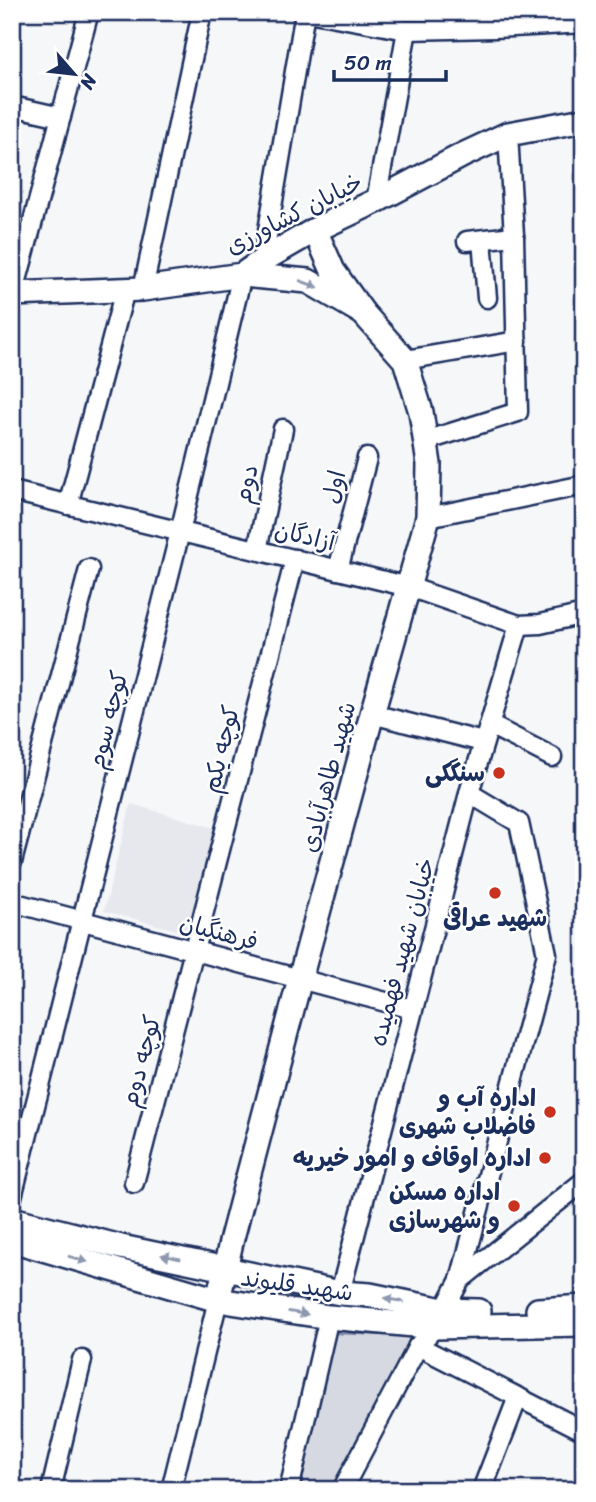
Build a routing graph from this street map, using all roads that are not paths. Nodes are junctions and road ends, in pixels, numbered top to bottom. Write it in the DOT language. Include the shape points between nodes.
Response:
graph roads {
  1 [pos="89,12"];
  2 [pos="202,12"];
  3 [pos="307,12"];
  4 [pos="584,23"];
  5 [pos="407,30"];
  6 [pos="12,106"];
  7 [pos="61,117"];
  8 [pos="584,120"];
  9 [pos="508,134"];
  10 [pos="376,201"];
  11 [pos="315,230"];
  12 [pos="514,236"];
  13 [pos="263,260"];
  14 [pos="242,275"];
  15 [pos="134,289"];
  16 [pos="13,296"];
  17 [pos="488,298"];
  18 [pos="363,313"];
  19 [pos="517,341"];
  20 [pos="405,360"];
  21 [pos="283,429"];
  22 [pos="425,441"];
  23 [pos="367,458"];
  24 [pos="584,485"];
  25 [pos="12,491"];
  26 [pos="68,505"];
  27 [pos="428,517"];
  28 [pos="180,532"];
  29 [pos="257,550"];
  30 [pos="295,559"];
  31 [pos="89,569"];
  32 [pos="338,570"];
  33 [pos="409,587"];
  34 [pos="584,614"];
  35 [pos="519,625"];
  36 [pos="372,714"];
  37 [pos="486,733"];
  38 [pos="552,757"];
  39 [pos="468,793"];
  40 [pos="12,862"];
  41 [pos="12,902"];
  42 [pos="83,921"];
  43 [pos="194,951"];
  44 [pos="300,979"];
  45 [pos="412,1009"];
  46 [pos="584,1181"];
  47 [pos="134,1183"];
  48 [pos="12,1197"];
  49 [pos="12,1219"];
  50 [pos="12,1240"];
  51 [pos="225,1268"];
  52 [pos="460,1280"];
  53 [pos="340,1293"];
  54 [pos="218,1300"];
  55 [pos="584,1307"];
  56 [pos="328,1317"];
  57 [pos="439,1319"];
  58 [pos="584,1324"];
  59 [pos="418,1346"];
  60 [pos="82,1360"];
  61 [pos="518,1397"];
  62 [pos="584,1431"];
  63 [pos="51,1490"];
  64 [pos="171,1490"];
  65 [pos="289,1490"];
  66 [pos="342,1490"];
  67 [pos="482,1490"];
  1 -- 7 [label="street"];
  2 -- 15 [label="street"];
  3 -- 5 [label="street"];
  3 -- 13 [label="street"];
  4 -- 5 [label="street"];
  5 -- 10 [label="street"];
  6 -- 7 [label="street"];
  7 -- 16 [label="street"];
  8 -- 9 [label="street, خیابان کشاورزی"];
  9 -- 10 [label="street, خیابان کشاورزی"];
  9 -- 12 [label="street"];
  10 -- 11 [label="street, خیابان کشاورزی"];
  11 -- 13 [label="street, خیابان کشاورزی"];
  11 -- 18 [label="street" via="333,271"];
  12 -- 17 [label="street" via="475,240"];
  12 -- 19 [label="street"];
  13 -- 14 [label="street, خیابان کشاورزی"];
  14 -- 15 [label="street, خیابان کشاورزی"];
  14 -- 18 [label="street, one-way" via="309,281"];
  14 -- 28 [label="street, کوچه سوم"];
  15 -- 16 [label="street, خیابان کشاورزی"];
  15 -- 26 [label="street"];
  18 -- 20 [label="street, شهید طاهرآبادی"];
  19 -- 20 [label="street"];
  19 -- 22 [label="street" via="518,412"];
  20 -- 22 [label="street, شهید طاهرآبادی"];
  21 -- 29 [label="street, دوم"];
  22 -- 27 [label="street, شهید طاهرآبادی"];
  23 -- 32 [label="street, اول"];
  24 -- 27 [label="street"];
  25 -- 26 [label="street, آزادگان"];
  26 -- 28 [label="street, آزادگان"];
  27 -- 33 [label="street, شهید طاهرآبادی"];
  28 -- 29 [label="street, آزادگان"];
  28 -- 42 [label="street, کوچه سوم"];
  29 -- 30 [label="street, آزادگان"];
  30 -- 32 [label="street, آزادگان"];
  30 -- 43 [label="street, کوچه یکم"];
  31 -- 40 [label="street"];
  32 -- 33 [label="street, آزادگان"];
  33 -- 35 [label="street, آزادگان"];
  33 -- 36 [label="street, شهید طاهرآبادی"];
  34 -- 35 [label="street, آزادگان"];
  35 -- 37 [label="street, خیابان شهید فهمیده"];
  36 -- 37 [label="street"];
  36 -- 44 [label="street, شهید طاهرآبادی"];
  37 -- 38 [label="street"];
  37 -- 39 [label="street, خیابان شهید فهمیده"];
  39 -- 45 [label="street, خیابان شهید فهمیده"];
  39 -- 52 [label="street" via="519,823 547,954"];
  41 -- 42 [label="street, فرهنگیان"];
  42 -- 43 [label="street, فرهنگیان"];
  42 -- 48 [label="street, کوچه سوم"];
  43 -- 44 [label="street, فرهنگیان"];
  43 -- 47 [label="street, کوچه دوم"];
  44 -- 45 [label="street, فرهنگیان"];
  44 -- 51 [label="street, شهید طاهرآبادی"];
  45 -- 53 [label="street, خیابان شهید فهمیده"];
  46 -- 52 [label="street"];
  51 -- 49 [label="street, شهید قلیوند, one-way"];
  50 -- 54 [label="street, شهید قلیوند, one-way"];
  51 -- 53 [label="street, شهید قلیوند"];
  51 -- 54 [label="street, شهید طاهرآبادی"];
  52 -- 57 [label="street"];
  53 -- 56 [label="street"];
  57 -- 53 [label="street, شهید قلیوند, one-way" via="370,1295"];
  54 -- 56 [label="street, شهید قلیوند, one-way"];
  54 -- 64 [label="street"];
  55 -- 57 [label="street, شهید قلیوند"];
  56 -- 57 [label="street, شهید قلیوند"];
  56 -- 65 [label="street"];
  57 -- 58 [label="street, شهید قلیوند"];
  57 -- 59 [label="street"];
  59 -- 61 [label="street"];
  59 -- 66 [label="street"];
  60 -- 63 [label="street"];
  61 -- 62 [label="street"];
  61 -- 67 [label="street"];
}
